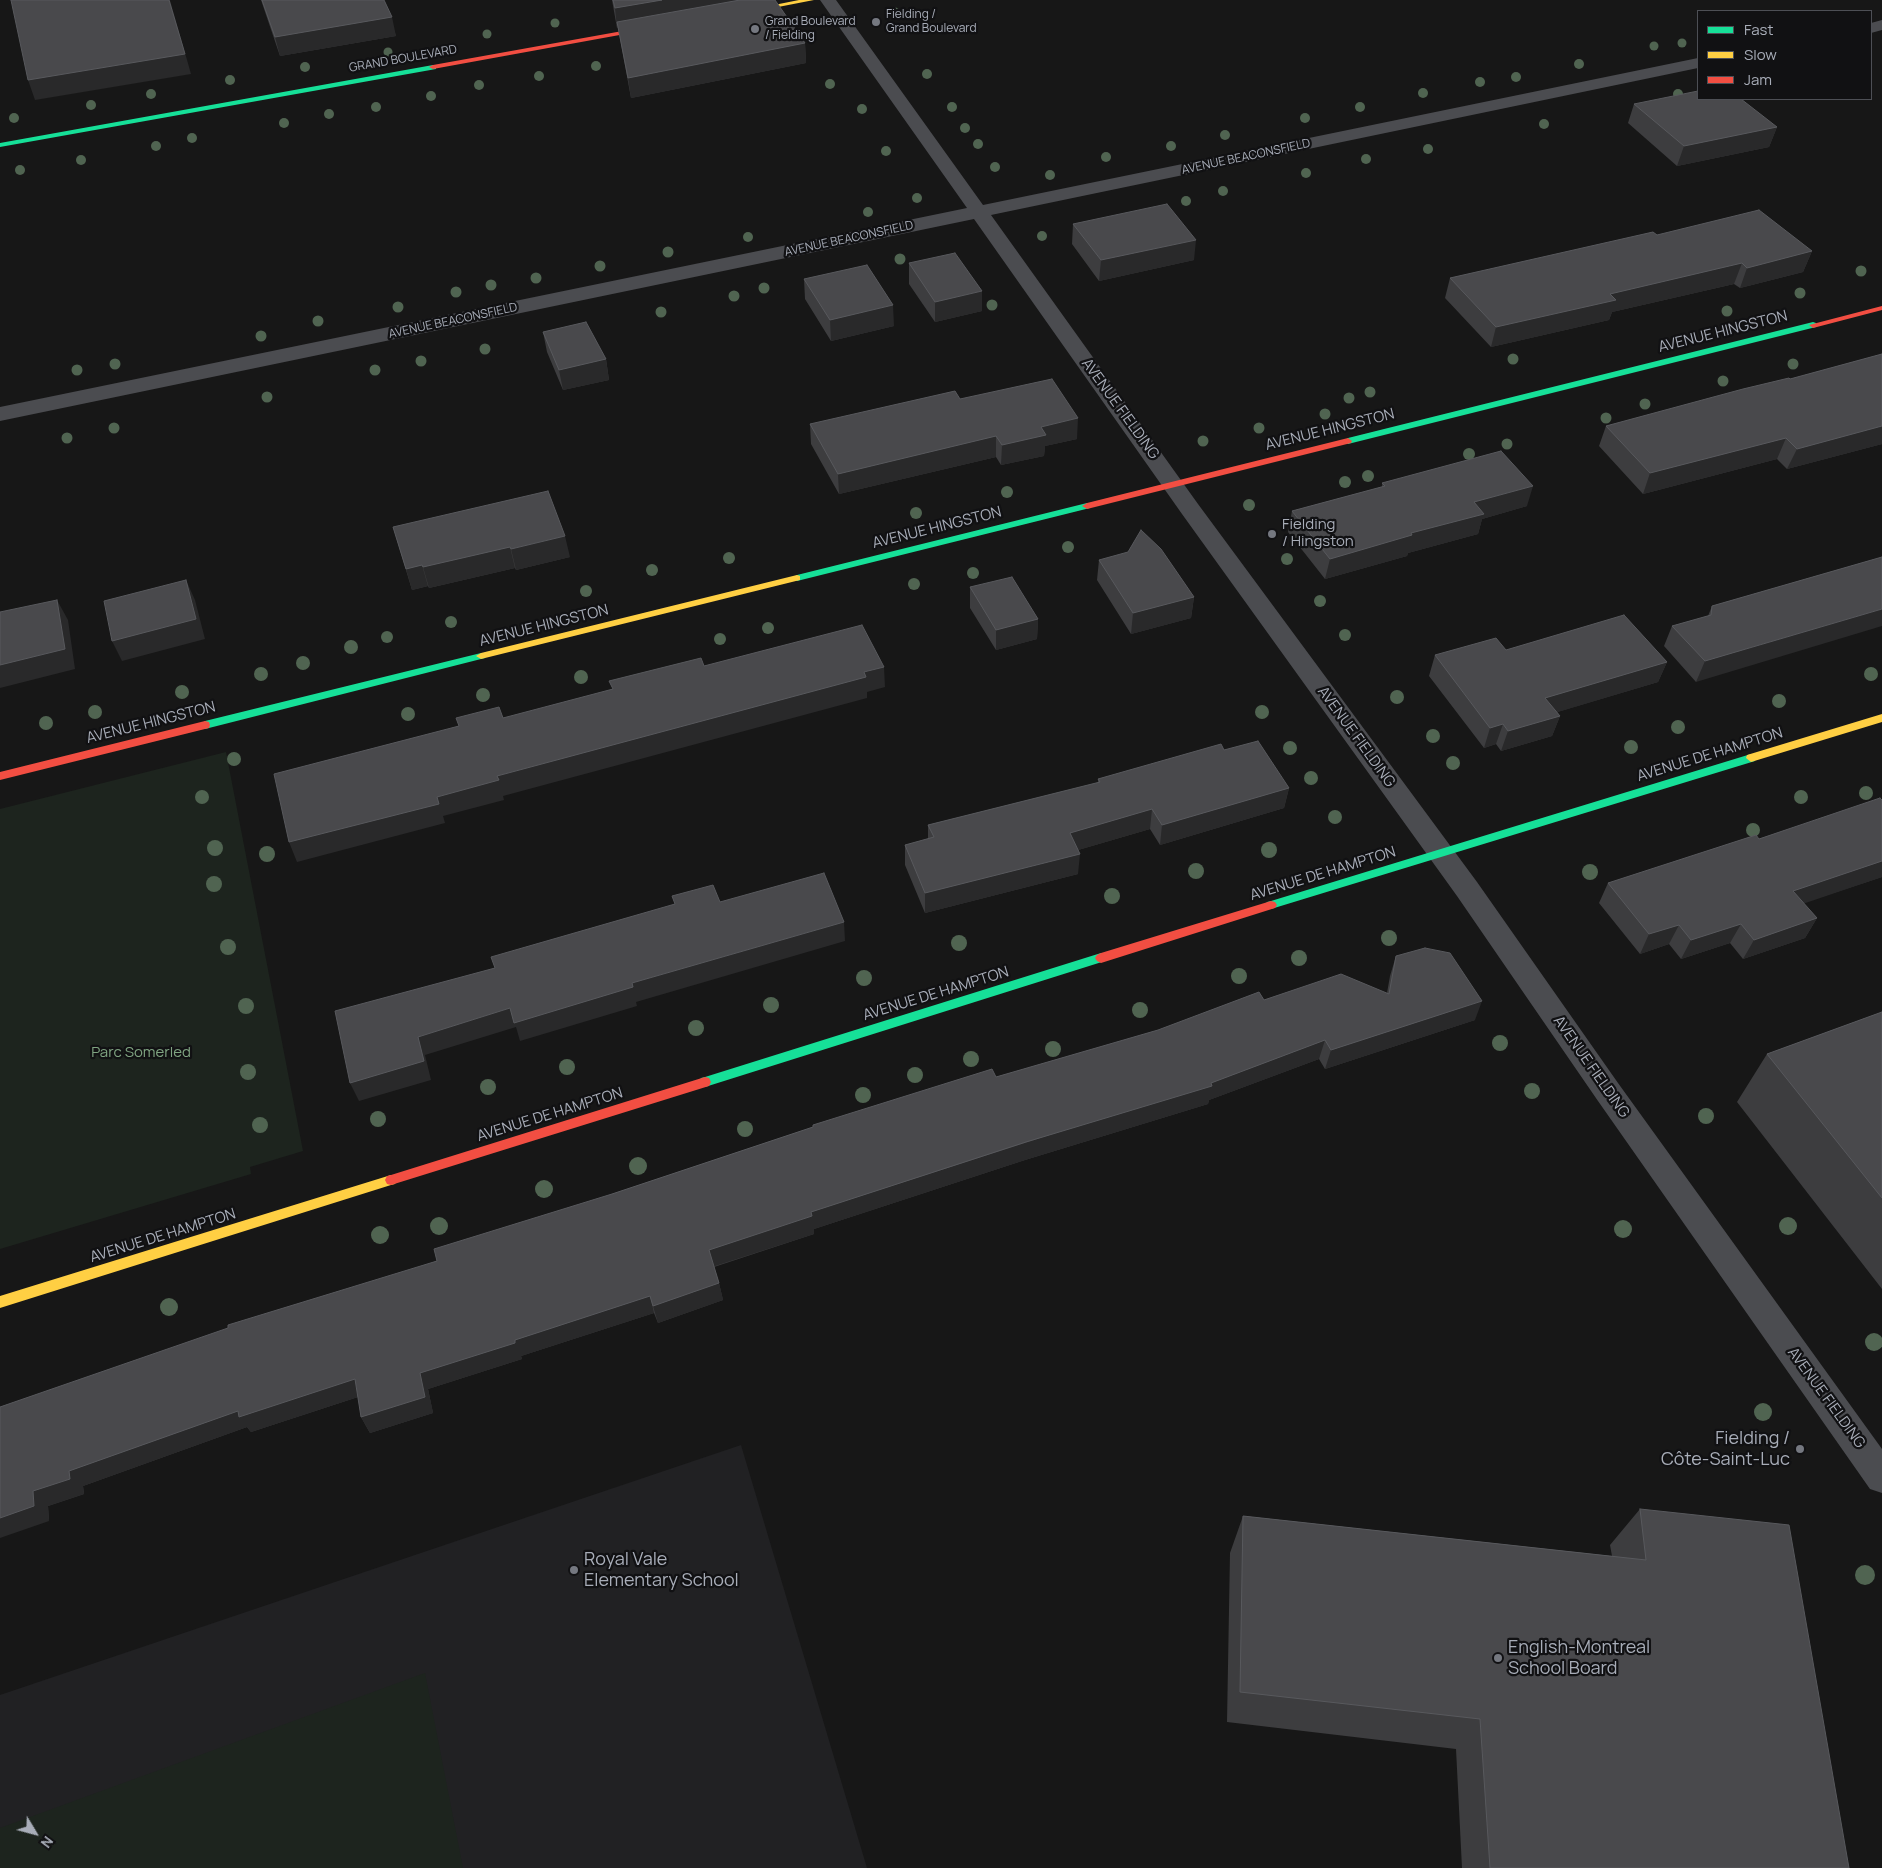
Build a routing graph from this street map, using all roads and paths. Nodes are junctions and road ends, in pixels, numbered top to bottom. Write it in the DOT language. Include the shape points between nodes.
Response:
graph roads {
  1 [pos="811,0"];
  2 [pos="828,0"];
  3 [pos="730,14"];
  4 [pos="672,25"];
  5 [pos="1697,63"];
  6 [pos="0,145"];
  7 [pos="979,212"];
  8 [pos="1882,308"];
  9 [pos="0,414"];
  10 [pos="1173,485"];
  11 [pos="1882,718"];
  12 [pos="0,776"];
  13 [pos="1440,852"];
  14 [pos="0,1302"];
  15 [pos="1882,1476"];
  1 -- 3 [label="street"];
  2 -- 7 [label="street, AVENUE FIELDING"];
  4 -- 6 [label="street, GRAND BOULEVARD"];
  5 -- 7 [label="street, AVENUE BEACONSFIELD"];
  7 -- 9 [label="street, AVENUE BEACONSFIELD"];
  7 -- 10 [label="street, AVENUE FIELDING"];
  8 -- 10 [label="street, AVENUE HINGSTON"];
  10 -- 12 [label="street, AVENUE HINGSTON"];
  10 -- 13 [label="street, AVENUE FIELDING"];
  11 -- 13 [label="street, AVENUE DE HAMPTON"];
  13 -- 14 [label="street, AVENUE DE HAMPTON"];
  13 -- 15 [label="street, AVENUE FIELDING"];
}
